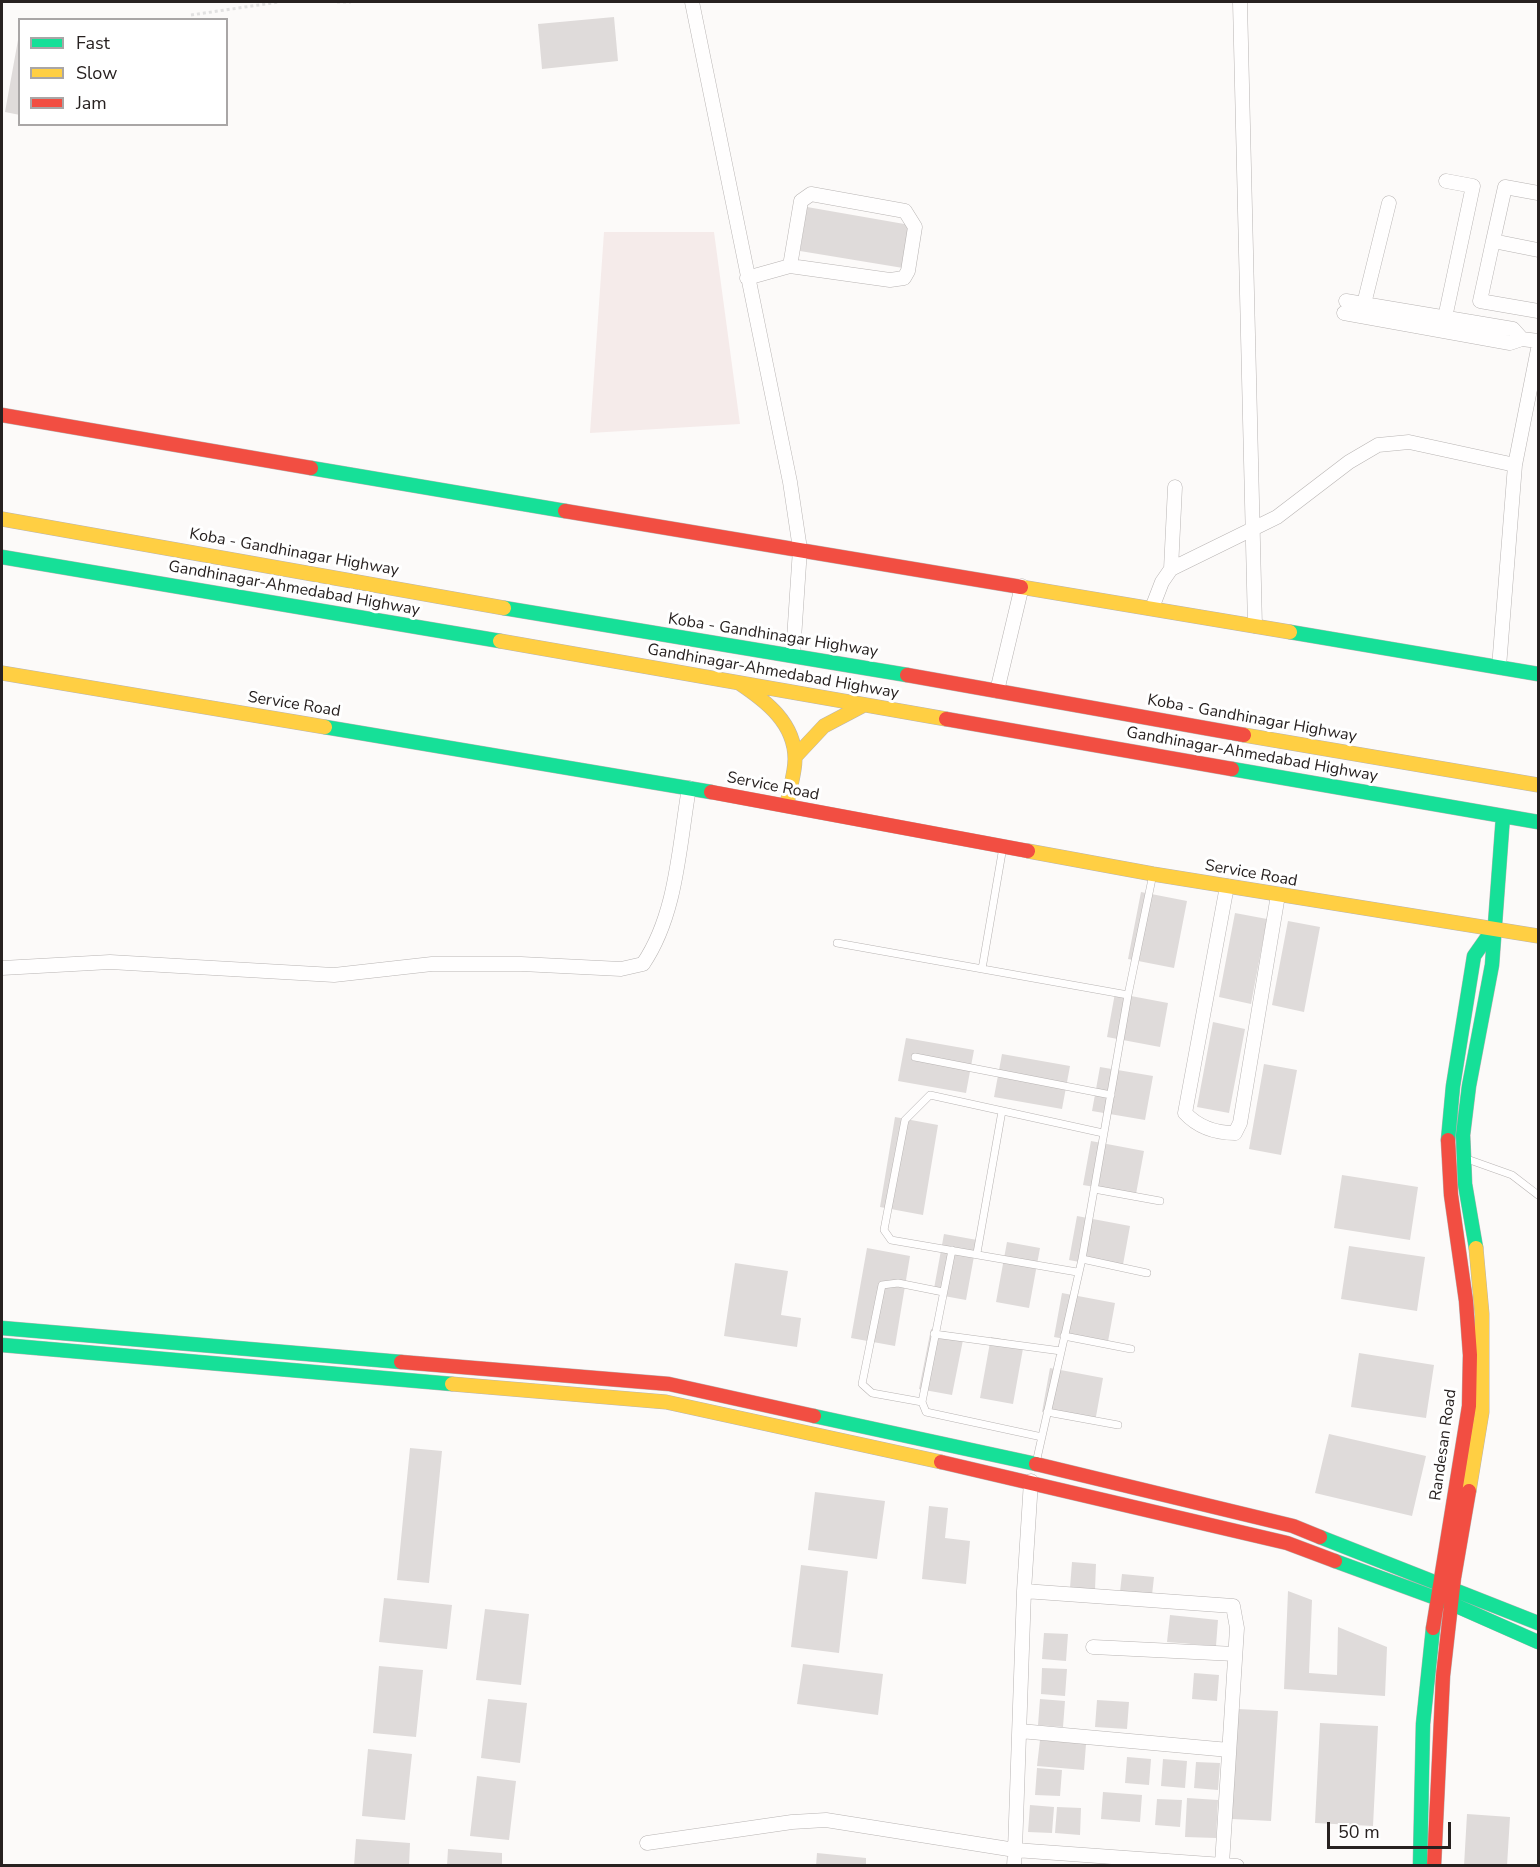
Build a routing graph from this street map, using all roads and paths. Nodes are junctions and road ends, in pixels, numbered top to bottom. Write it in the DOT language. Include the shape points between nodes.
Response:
graph roads {
  1 [pos="279,2"];
  2 [pos="337,2"];
  3 [pos="351,2"];
  4 [pos="692,2"];
  5 [pos="1240,2"];
  6 [pos="191,15"];
  7 [pos="1446,181"];
  8 [pos="1539,193"];
  9 [pos="1389,203"];
  10 [pos="1493,241"];
  11 [pos="1539,250"];
  12 [pos="790,266"];
  13 [pos="747,278"];
  14 [pos="1345,307"];
  15 [pos="1363,310"];
  16 [pos="1539,311"];
  17 [pos="1444,324"];
  18 [pos="1539,341"];
  19 [pos="1539,350"];
  20 [pos="1537,364"];
  21 [pos="2,415"];
  22 [pos="1515,465"];
  23 [pos="1175,488"];
  24 [pos="2,519"];
  25 [pos="1253,528"];
  26 [pos="800,549"];
  27 [pos="2,557"];
  28 [pos="1171,569"];
  29 [pos="1023,586"];
  30 [pos="1152,608"];
  31 [pos="1255,626"];
  32 [pos="793,654"];
  33 [pos="1499,667"];
  34 [pos="2,673"];
  35 [pos="1539,674"];
  36 [pos="738,683"];
  37 [pos="997,691"];
  38 [pos="864,705"];
  39 [pos="795,757"];
  40 [pos="1539,785"];
  41 [pos="689,788"];
  42 [pos="787,805"];
  43 [pos="1503,816"];
  44 [pos="1539,822"];
  45 [pos="1003,847"];
  46 [pos="1153,874"];
  47 [pos="1227,886"];
  48 [pos="1278,895"];
  49 [pos="1493,929"];
  50 [pos="1539,936"];
  51 [pos="837,943"];
  52 [pos="2,968"];
  53 [pos="982,969"];
  54 [pos="1128,995"];
  55 [pos="915,1057"];
  56 [pos="1111,1095"];
  57 [pos="1002,1111"];
  58 [pos="1103,1133"];
  59 [pos="1464,1158"];
  60 [pos="1094,1189"];
  61 [pos="1539,1195"];
  62 [pos="1160,1201"];
  63 [pos="952,1250"];
  64 [pos="977,1253"];
  65 [pos="1082,1259"];
  66 [pos="1077,1272"];
  67 [pos="1147,1273"];
  68 [pos="943,1292"];
  69 [pos="2,1328"];
  70 [pos="934,1334"];
  71 [pos="1064,1336"];
  72 [pos="2,1345"];
  73 [pos="1131,1349"];
  74 [pos="1061,1351"];
  75 [pos="922,1402"];
  76 [pos="1047,1412"];
  77 [pos="1118,1425"];
  78 [pos="1042,1437"];
  79 [pos="1035,1464"];
  80 [pos="1031,1481"];
  81 [pos="1439,1585"];
  82 [pos="1024,1591"];
  83 [pos="1452,1597"];
  84 [pos="1437,1600"];
  85 [pos="1539,1623"];
  86 [pos="1539,1642"];
  87 [pos="1092,1647"];
  88 [pos="1235,1654"];
  89 [pos="1020,1731"];
  90 [pos="1229,1749"];
  91 [pos="647,1843"];
  92 [pos="1015,1850"];
  93 [pos="1222,1864"];
  94 [pos="1014,1866"];
  95 [pos="1237,1866"];
  96 [pos="1420,1866"];
  97 [pos="1434,1866"];
  1 -- 6 [label="path"];
  2 -- 3 [label="path"];
  4 -- 13 [label="street"];
  5 -- 25 [label="street"];
  7 -- 17 [label="street" via="1473,186"];
  8 -- 10 [label="street" via="1505,187"];
  9 -- 15 [label="street"];
  10 -- 11 [label="street"];
  10 -- 16 [label="street" via="1480,301"];
  12 -- 12 [label="street" via="890,280 904,278 915,227 905,211 811,194 801,201"];
  12 -- 13 [label="street"];
  13 -- 26 [label="street" via="790,482"];
  14 -- 15 [label="street"];
  15 -- 17 [label="street"];
  17 -- 18 [label="street" via="1513,328 1522,339"];
  19 -- 20 [label="street"];
  20 -- 22 [label="street"];
  21 -- 26 [label="street"];
  22 -- 25 [label="street" via="1409,442 1378,445 1277,517"];
  22 -- 33 [label="street"];
  23 -- 28 [label="street"];
  24 -- 32 [label="street, Koba - Gandhinagar Highway" via="634,631"];
  25 -- 28 [label="street"];
  25 -- 31 [label="street"];
  26 -- 29 [label="street"];
  26 -- 32 [label="street"];
  27 -- 36 [label="street, Gandhinagar-Ahmedabad Highway"];
  28 -- 30 [label="street"];
  29 -- 30 [label="street"];
  29 -- 37 [label="street"];
  30 -- 31 [label="street"];
  31 -- 33 [label="street"];
  32 -- 37 [label="street, Koba - Gandhinagar Highway"];
  33 -- 35 [label="street"];
  34 -- 41 [label="street, Service Road"];
  36 -- 38 [label="street, Gandhinagar-Ahmedabad Highway"];
  36 -- 39 [label="street" via="767,701 781,718"];
  37 -- 40 [label="street, Koba - Gandhinagar Highway"];
  38 -- 39 [label="street" via="837,714 812,735"];
  38 -- 43 [label="street, Gandhinagar-Ahmedabad Highway"];
  39 -- 42 [label="street"];
  41 -- 42 [label="street, Service Road"];
  41 -- 52 [label="street" via="666,919 643,964 621,969 432,964 334,975 110,962"];
  42 -- 45 [label="street, Service Road"];
  43 -- 44 [label="street, Gandhinagar-Ahmedabad Highway"];
  43 -- 49 [label="street, Randesan Road"];
  45 -- 46 [label="street, Service Road"];
  45 -- 53 [label="lane"];
  46 -- 47 [label="street, Service Road"];
  46 -- 54 [label="lane"];
  47 -- 48 [label="street, Service Road"];
  47 -- 48 [label="street" via="1185,1113 1197,1125 1229,1133 1235,1133 1240,1123"];
  48 -- 49 [label="street, Service Road"];
  49 -- 50 [label="street, Service Road"];
  49 -- 59 [label="street, Randesan Road" via="1492,965 1469,1086"];
  49 -- 81 [label="street, Randesan Road" via="1474,956 1448,1135 1451,1195 1466,1301 1469,1406"];
  51 -- 53 [label="lane"];
  53 -- 54 [label="lane"];
  54 -- 56 [label="lane"];
  55 -- 56 [label="lane"];
  56 -- 58 [label="lane"];
  57 -- 58 [label="lane"];
  57 -- 63 [label="lane" via="930,1095 904,1119 884,1230 891,1240"];
  57 -- 64 [label="lane"];
  58 -- 60 [label="lane"];
  59 -- 61 [label="lane" via="1512,1175"];
  59 -- 83 [label="street, Randesan Road" via="1476,1245 1484,1364 1482,1412"];
  60 -- 62 [label="lane"];
  60 -- 65 [label="lane"];
  63 -- 64 [label="lane"];
  63 -- 68 [label="lane"];
  64 -- 66 [label="lane"];
  65 -- 66 [label="lane"];
  65 -- 67 [label="lane"];
  66 -- 71 [label="lane"];
  68 -- 70 [label="lane"];
  68 -- 75 [label="lane" via="898,1282 882,1285 862,1384 872,1393"];
  69 -- 79 [label="street" via="669,1384"];
  70 -- 74 [label="lane"];
  70 -- 75 [label="lane"];
  71 -- 73 [label="lane"];
  71 -- 74 [label="lane"];
  72 -- 80 [label="street" via="666,1402"];
  74 -- 76 [label="lane"];
  75 -- 78 [label="lane" via="926,1412 933,1416"];
  76 -- 77 [label="lane"];
  76 -- 78 [label="lane"];
  78 -- 79 [label="lane"];
  79 -- 80 [label="lane"];
  79 -- 81 [label="street" via="1293,1526"];
  80 -- 82 [label="street"];
  80 -- 84 [label="street" via="1287,1543"];
  81 -- 83 [label="street"];
  81 -- 84 [label="street, Randesan Road"];
  82 -- 88 [label="street" via="1233,1606"];
  82 -- 89 [label="street"];
  83 -- 84 [label="street"];
  83 -- 85 [label="street"];
  83 -- 86 [label="street"];
  83 -- 97 [label="street, Randesan Road" via="1442,1686"];
  84 -- 96 [label="street, Randesan Road" via="1423,1724"];
  87 -- 88 [label="street"];
  88 -- 90 [label="street"];
  89 -- 90 [label="street"];
  89 -- 92 [label="street"];
  90 -- 93 [label="street"];
  91 -- 92 [label="street" via="826,1820"];
  92 -- 93 [label="street"];
  92 -- 94 [label="street"];
  93 -- 95 [label="street"];
}
